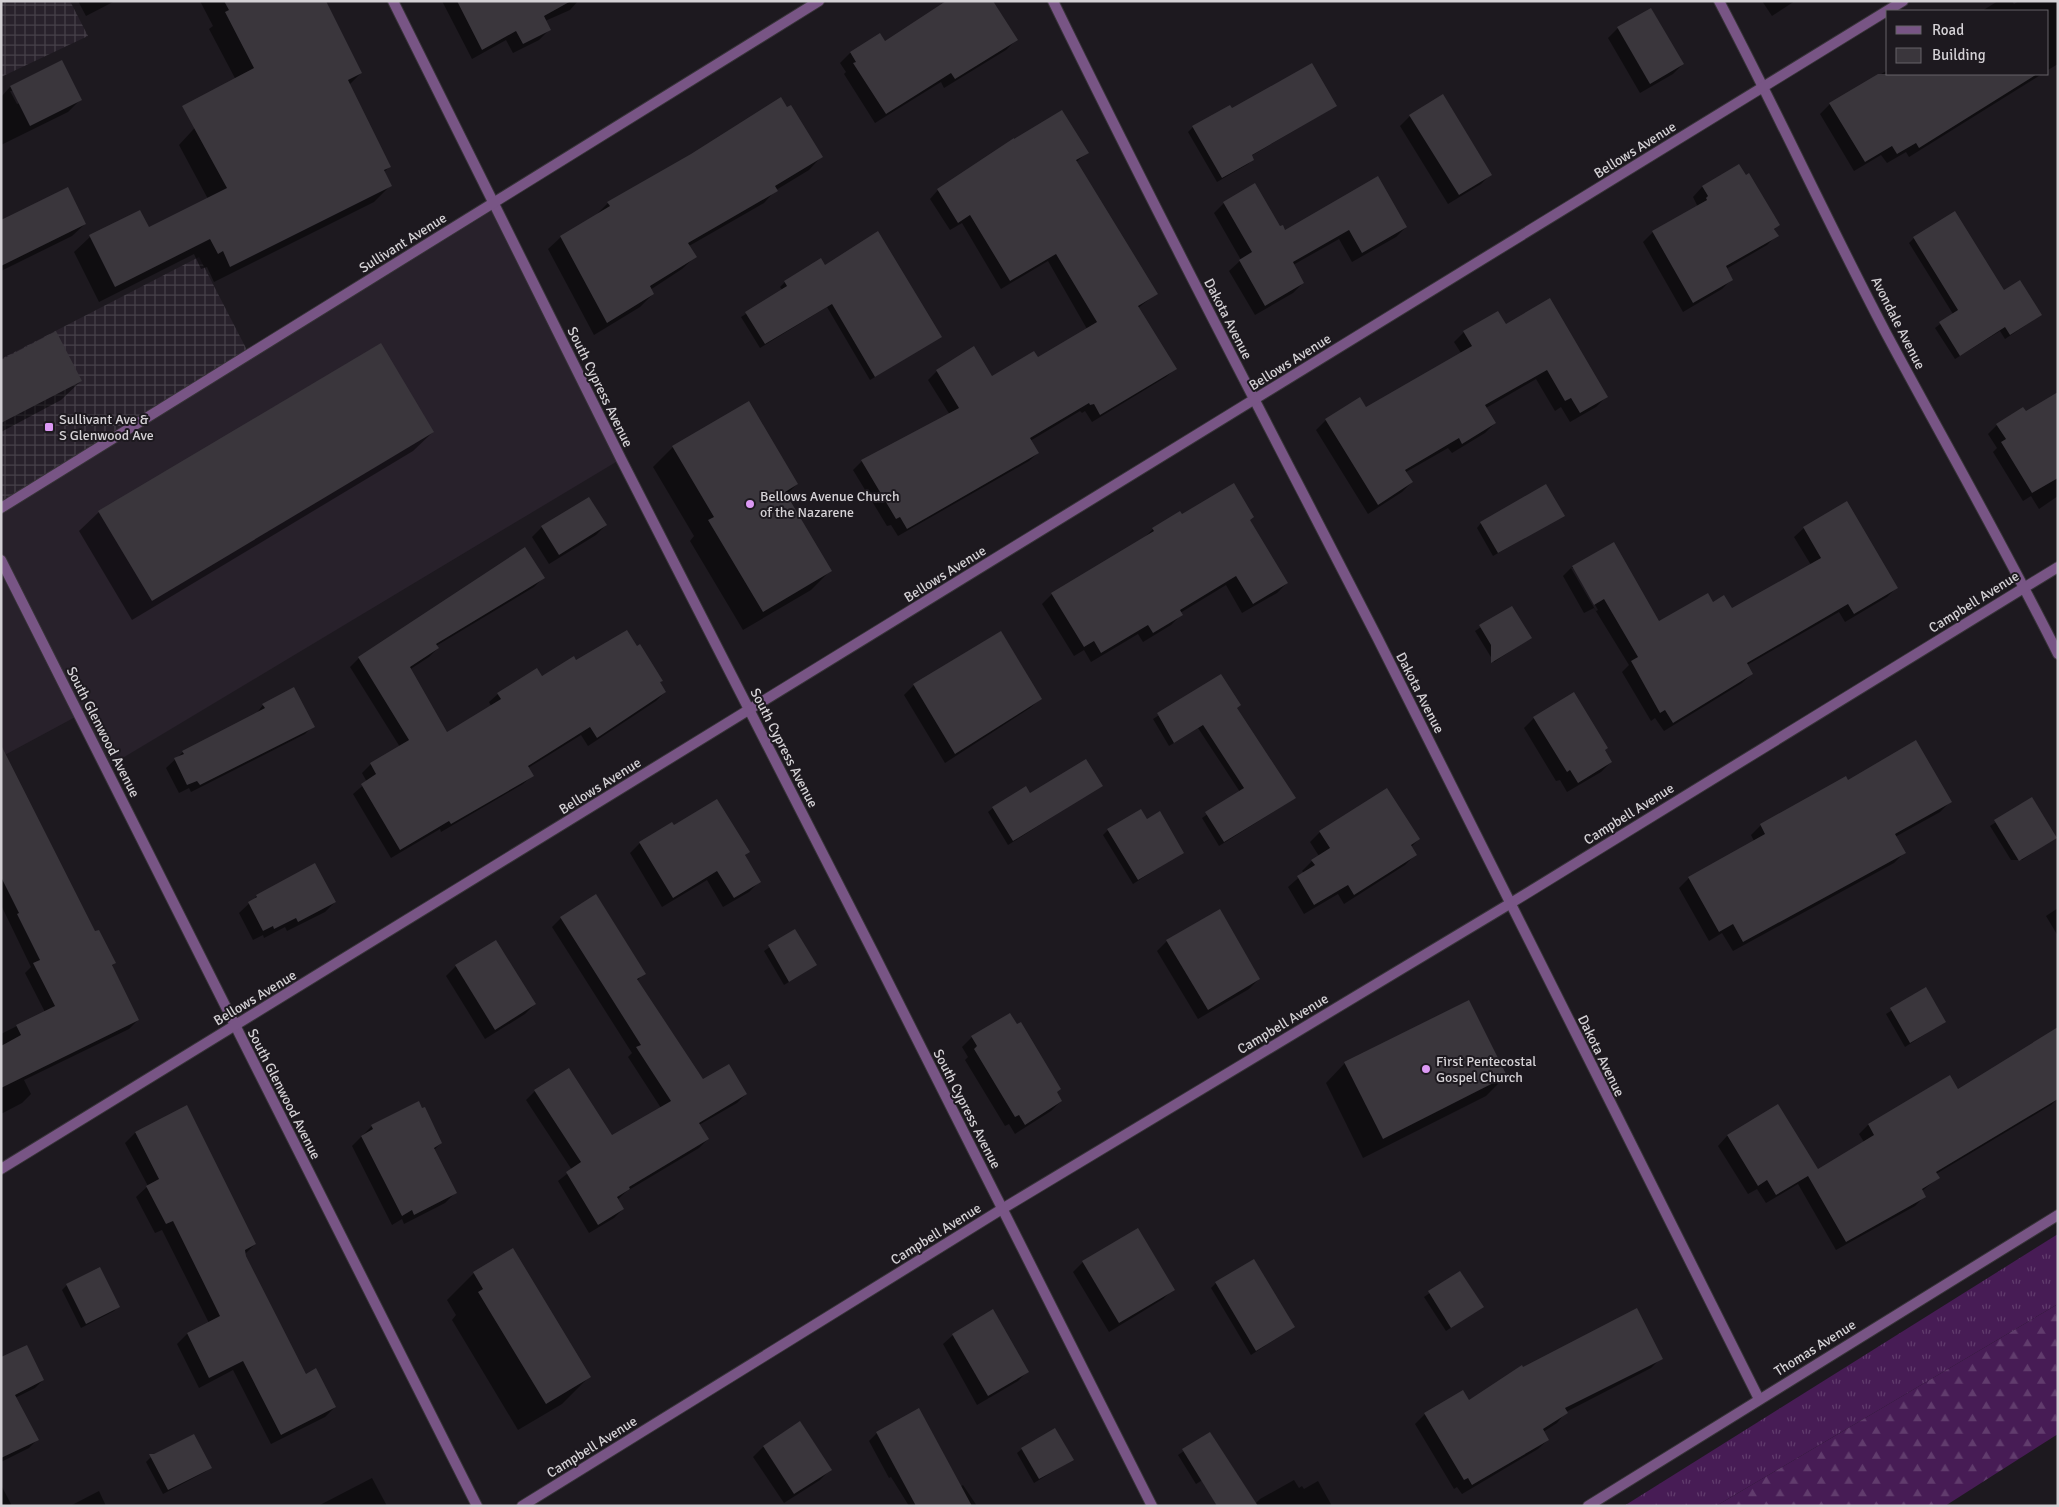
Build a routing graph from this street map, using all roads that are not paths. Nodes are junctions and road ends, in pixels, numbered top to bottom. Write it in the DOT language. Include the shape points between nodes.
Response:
graph roads {
  1 [pos="393,1"];
  2 [pos="819,1"];
  3 [pos="1053,1"];
  4 [pos="1719,1"];
  5 [pos="1903,1"];
  6 [pos="1888,10"];
  7 [pos="1886,11"];
  8 [pos="1764,86"];
  9 [pos="494,202"];
  10 [pos="1255,400"];
  11 [pos="1,508"];
  12 [pos="1,560"];
  13 [pos="2058,566"];
  14 [pos="2024,587"];
  15 [pos="2058,654"];
  16 [pos="750,710"];
  17 [pos="1511,903"];
  18 [pos="235,1027"];
  19 [pos="1,1169"];
  20 [pos="1002,1209"];
  21 [pos="2058,1215"];
  22 [pos="1759,1399"];
  23 [pos="477,1506"];
  24 [pos="522,1506"];
  25 [pos="1152,1506"];
  26 [pos="1588,1506"];
  1 -- 9 [label="street, South Cypress Avenue"];
  2 -- 9 [label="street, Sullivant Avenue"];
  3 -- 10 [label="street, Dakota Avenue" via="1129,157"];
  4 -- 8 [label="street, Avondale Avenue"];
  5 -- 6 [label="street, Bellows Avenue"];
  7 -- 8 [label="street, Bellows Avenue"];
  8 -- 10 [label="street, Bellows Avenue"];
  8 -- 14 [label="street, Avondale Avenue" via="1886,333"];
  9 -- 11 [label="street, Sullivant Avenue"];
  9 -- 16 [label="street, South Cypress Avenue"];
  10 -- 16 [label="street, Bellows Avenue"];
  10 -- 17 [label="street, Dakota Avenue"];
  12 -- 18 [label="street, South Glenwood Avenue"];
  13 -- 14 [label="street, Campbell Avenue"];
  14 -- 15 [label="street, Avondale Avenue"];
  14 -- 17 [label="street, Campbell Avenue"];
  16 -- 18 [label="street, Bellows Avenue"];
  16 -- 20 [label="street, South Cypress Avenue"];
  17 -- 20 [label="street, Campbell Avenue"];
  17 -- 22 [label="street, Dakota Avenue"];
  18 -- 19 [label="street, Bellows Avenue"];
  18 -- 23 [label="street, South Glenwood Avenue"];
  20 -- 24 [label="street, Campbell Avenue"];
  20 -- 25 [label="street, South Cypress Avenue"];
  21 -- 22 [label="street, Thomas Avenue"];
  22 -- 26 [label="street, Thomas Avenue"];
}
